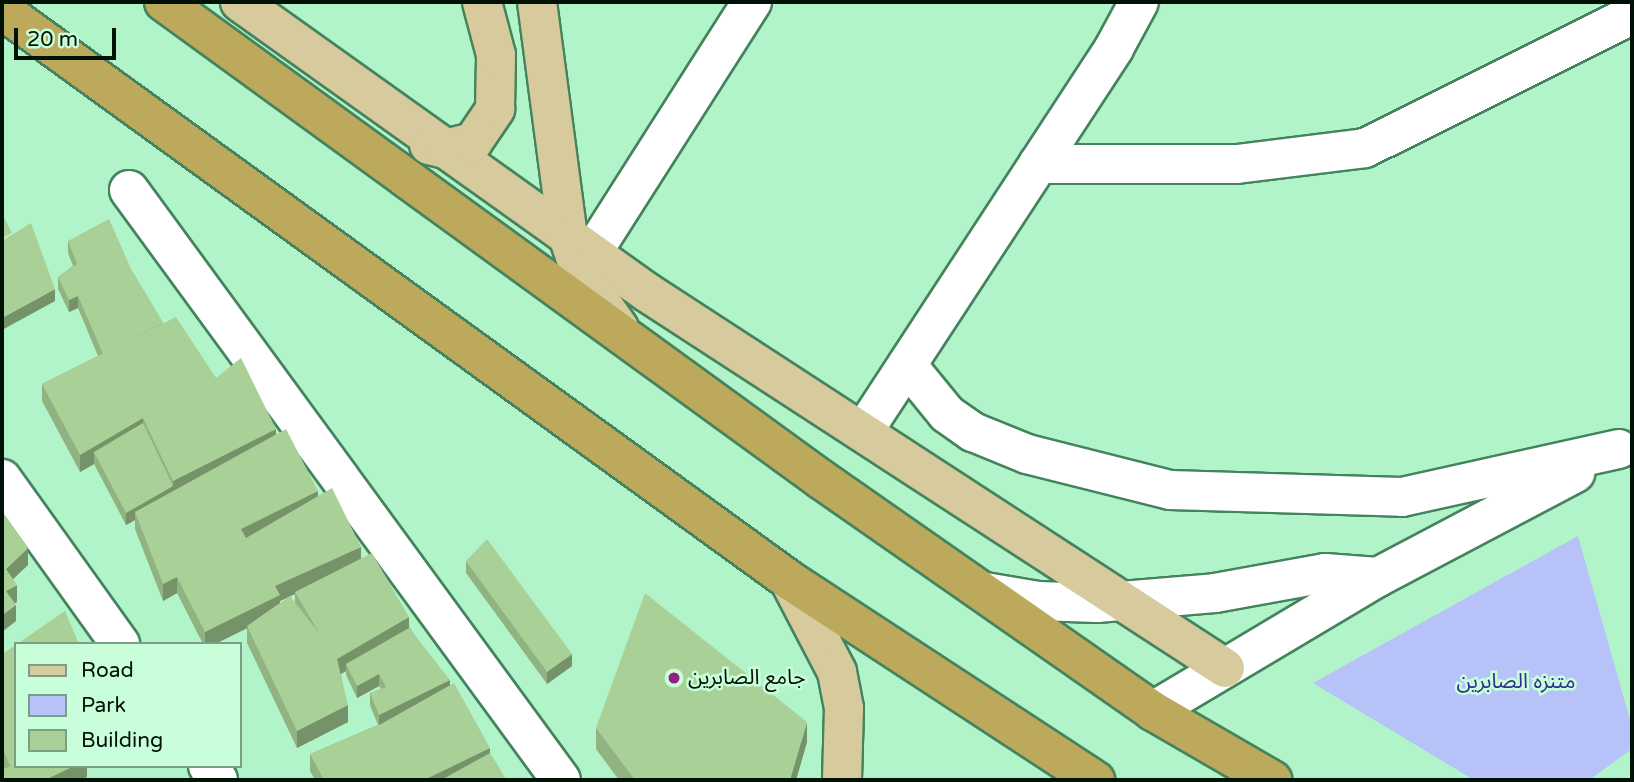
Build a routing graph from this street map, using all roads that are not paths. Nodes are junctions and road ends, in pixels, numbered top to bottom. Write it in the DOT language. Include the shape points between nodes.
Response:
graph roads {
  1 [pos="164,2"];
  2 [pos="240,2"];
  3 [pos="482,2"];
  4 [pos="537,2"];
  5 [pos="752,2"];
  6 [pos="1139,2"];
  7 [pos="2,10"];
  8 [pos="1632,15"];
  9 [pos="333,125"];
  10 [pos="445,149"];
  11 [pos="1038,164"];
  12 [pos="129,190"];
  13 [pos="580,245"];
  14 [pos="627,338"];
  15 [pos="907,365"];
  16 [pos="863,432"];
  17 [pos="1626,446"];
  18 [pos="2,479"];
  19 [pos="1378,577"];
  20 [pos="789,580"];
  21 [pos="985,592"];
  22 [pos="1122,601"];
  23 [pos="119,642"];
  24 [pos="1225,668"];
  25 [pos="1153,711"];
  26 [pos="561,780"];
  27 [pos="842,780"];
  28 [pos="1095,780"];
  29 [pos="1272,780"];
  1 -- 9 [label="highway"];
  2 -- 10 [label="main road"];
  3 -- 10 [label="main road" via="496,55 495,109 473,142"];
  4 -- 13 [label="main road"];
  5 -- 13 [label="street"];
  6 -- 11 [label="street"];
  7 -- 20 [label="highway"];
  8 -- 11 [label="street" via="1365,148 1237,164"];
  9 -- 10 [label="main road"];
  9 -- 14 [label="highway"];
  10 -- 13 [label="main road"];
  11 -- 15 [label="street"];
  12 -- 26 [label="street"];
  13 -- 14 [label="main road" via="581,274"];
  13 -- 16 [label="main road"];
  14 -- 21 [label="highway"];
  15 -- 16 [label="street"];
  15 -- 17 [label="street" via="947,414 973,432 1027,454 1171,489 1402,497"];
  16 -- 22 [label="main road"];
  17 -- 19 [label="street"];
  18 -- 23 [label="street"];
  19 -- 22 [label="street" via="1325,573 1215,593"];
  19 -- 24 [label="street"];
  20 -- 27 [label="main road" via="836,672 844,708"];
  20 -- 28 [label="highway"];
  21 -- 22 [label="street" via="1038,601"];
  21 -- 25 [label="highway"];
  22 -- 24 [label="main road"];
  24 -- 25 [label="street"];
  25 -- 29 [label="highway"];
}
